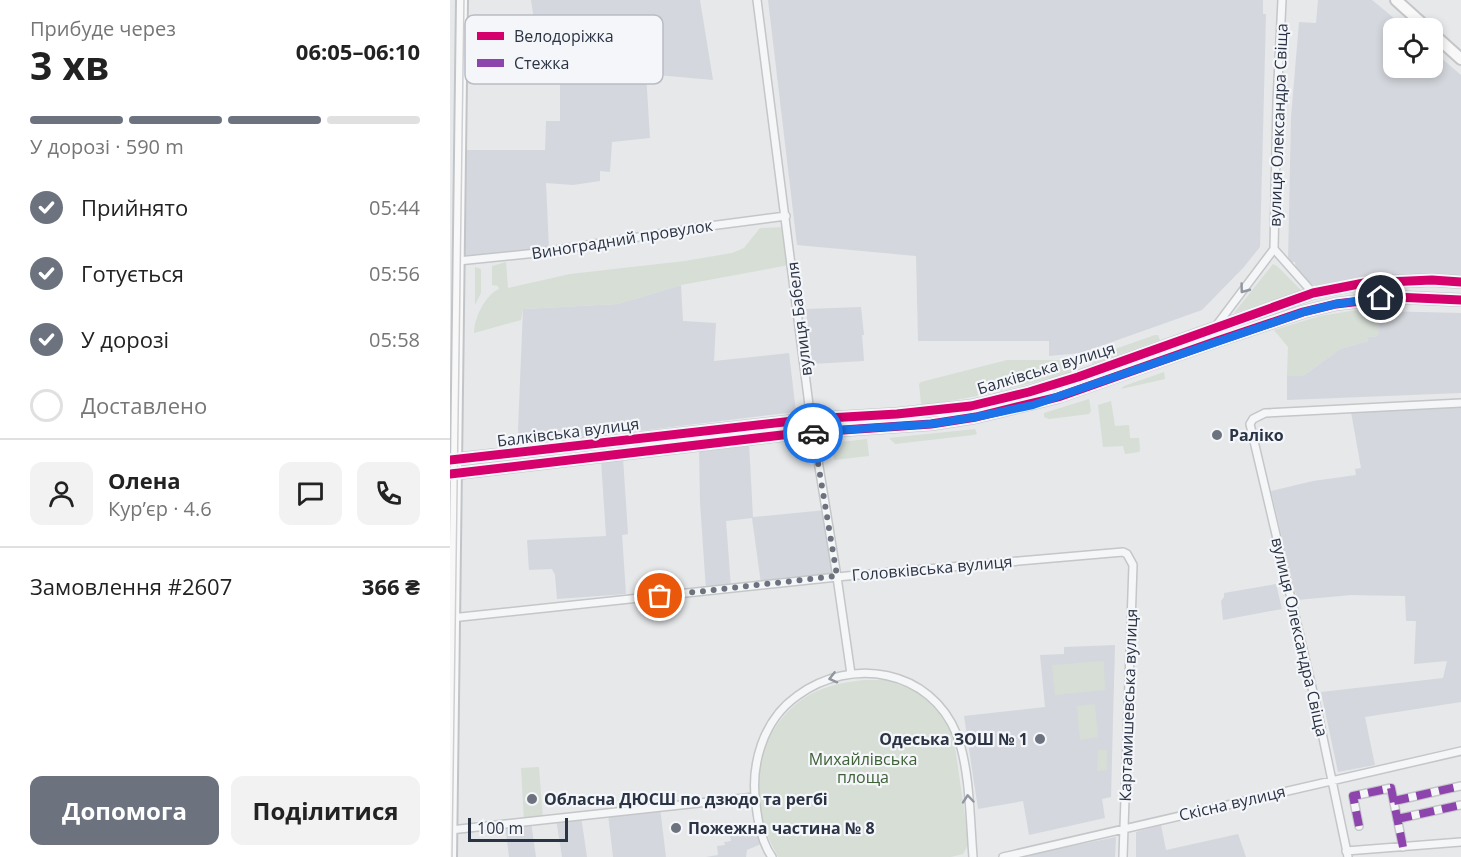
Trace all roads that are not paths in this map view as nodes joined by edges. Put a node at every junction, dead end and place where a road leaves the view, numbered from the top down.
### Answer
1 (462, 0) edge
2 (757, 0) edge
3 (1282, 0) edge
4 (1395, 0) edge
5 (1416, 18) edge
6 (1443, 43) edge
7 (1461, 59) edge
8 (786, 216) junction
9 (1274, 249) junction
10 (458, 261) junction
11 (1461, 282) edge
12 (1313, 293) junction
13 (1461, 300) edge
14 (1215, 328) junction
15 (1461, 402) edge
16 (811, 419) junction
17 (813, 432) junction
18 (453, 460) edge
19 (453, 473) edge
20 (1127, 554) joint
21 (837, 576) junction
22 (452, 618) edge
23 (851, 674) junction
24 (1461, 751) edge
25 (1332, 780) junction
26 (1461, 786) edge
27 (754, 796) junction
28 (1394, 801) junction
29 (1461, 805) edge
30 (1397, 819) junction
31 (1359, 826) dead end
32 (1123, 829) junction
33 (451, 830) edge
34 (1461, 842) edge
35 (1403, 847) junction
36 (1347, 854) edge
37 (451, 857) edge
38 (772, 857) edge
39 (973, 857) edge
40 (1003, 857) edge
41 (1123, 857) edge

1 - 10 main road
2 - 8 street, вулиця Бабеля
3 - 9 street, вулиця Олександра Свіща
4 - 5 main road
6 - 7 main road
8 - 10 street, Виноградний провулок
8 - 16 street, вулиця Бабеля
9 - 12 street
9 -> 14 street
10 - 18 main road
11 - 12 main road, Балківська вулиця
12 - 14 main road, Балківська вулиця
13 - 17 main road, Балківська вулиця
14 - 16 main road, Балківська вулиця
15 - 25 street, вулиця Олександра Свіща
16 - 17 street, вулиця Бабеля
16 - 18 main road, Балківська вулиця
17 - 19 main road, Балківська вулиця
17 - 21 street, вулиця Бабеля
18 - 19 main road
19 - 22 main road
20 - 21 street, Головківська вулиця
20 - 32 street, Картамишевська вулиця
21 - 22 street, Головківська вулиця
21 - 23 street, вулиця Бабеля
22 - 33 main road
23 -> 27 street
39 -> 23 street
24 - 25 street, Cкісна вулиця
25 - 32 street, Cкісна вулиця
25 - 36 street, вулиця Олександра Свіща
26 - 28 street
27 - 33 street
27 - 38 street
28 - 30 street
28 - 31 street
29 - 30 street
30 - 35 street
32 - 40 street, Cкісна вулиця
32 - 41 street, Картамишевська вулиця
33 - 37 main road
34 - 35 street
35 - 36 street

